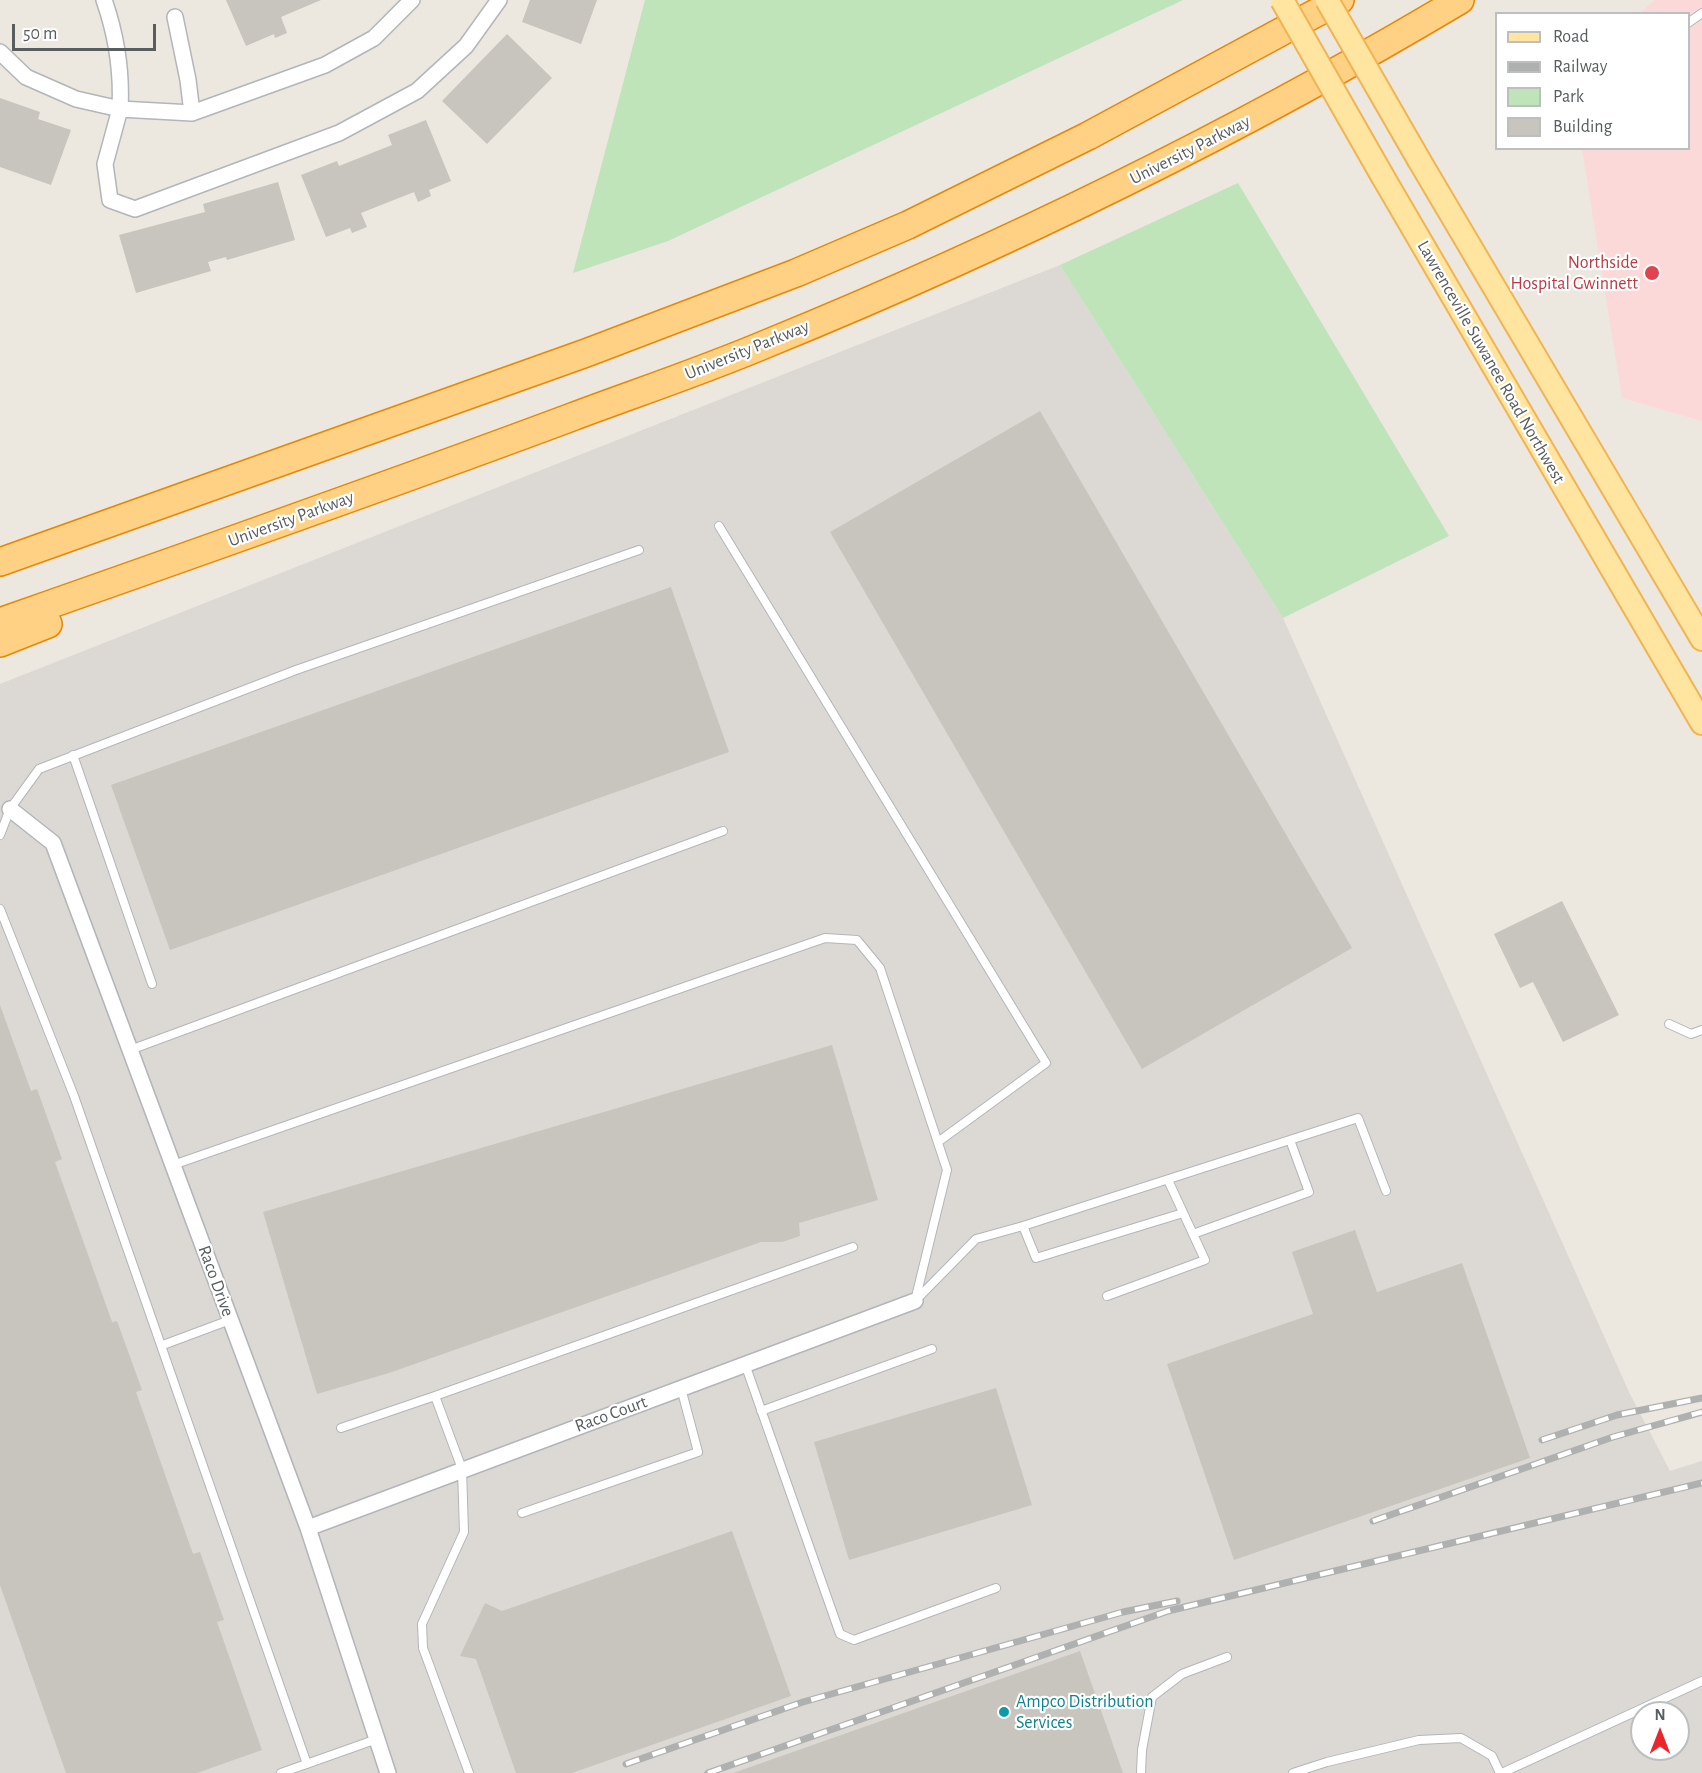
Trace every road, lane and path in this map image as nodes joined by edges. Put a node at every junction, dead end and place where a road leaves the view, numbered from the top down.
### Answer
1 (104, 0) edge
2 (412, 0) edge
3 (499, 0) edge
4 (1282, 0) edge
5 (1327, 0) edge
6 (1340, 0) edge
7 (1460, 0) edge
8 (1702, 13) edge
9 (175, 17) dead end
10 (1690, 22) edge
11 (0, 52) edge
12 (120, 109) junction
13 (192, 113) junction
14 (719, 526) dead end
15 (43, 546) junction
16 (212, 547) junction
17 (639, 550) dead end
18 (0, 556) edge
19 (0, 562) edge
20 (0, 622) edge
21 (1702, 639) edge
22 (0, 643) edge
23 (1702, 723) edge
24 (73, 756) junction
25 (5, 811) edge
26 (723, 831) dead end
27 (0, 835) edge
28 (0, 909) edge
29 (152, 984) dead end
30 (1669, 1024) dead end
31 (1702, 1030) edge
32 (130, 1050) junction
33 (1290, 1140) junction
34 (938, 1142) junction
35 (173, 1164) junction
36 (1168, 1180) junction
37 (1386, 1191) dead end
38 (1183, 1212) junction
39 (1023, 1226) junction
40 (1193, 1234) junction
41 (853, 1247) dead end
42 (1107, 1296) dead end
43 (915, 1301) junction
44 (230, 1320) junction
45 (163, 1345) junction
46 (932, 1348) dead end
47 (745, 1364) junction
48 (681, 1388) junction
49 (435, 1396) junction
50 (761, 1412) junction
51 (341, 1428) dead end
52 (462, 1469) junction
53 (522, 1514) dead end
54 (308, 1528) junction
55 (996, 1587) dead end
56 (1227, 1658) dead end
57 (1702, 1681) edge
58 (377, 1739) junction
59 (307, 1764) junction
60 (281, 1773) edge
61 (388, 1773) edge
62 (469, 1773) edge
63 (1142, 1773) edge
64 (1293, 1773) edge
65 (1501, 1773) edge

1 - 12 street
2 - 13 street
3 - 12 street
4 - 23 main road, Lawrenceville Suwanee Road Northwest, bridge
5 - 21 main road, bridge
6 - 15 highway
7 - 16 highway, University Parkway
8 - 10 lane
9 - 13 street
11 - 12 street
12 - 13 street
14 - 34 lane
15 - 18 highway
15 - 19 highway
16 - 20 highway, University Parkway
16 - 22 highway
17 - 24 lane
24 - 25 lane
24 - 29 lane
25 - 27 lane
25 - 32 street, Raco Drive
26 - 32 lane
28 - 45 lane
30 - 31 lane
32 - 35 street, Raco Drive
33 - 36 lane
33 - 37 lane
33 - 40 lane
34 - 35 lane
34 - 43 lane
35 - 44 street, Raco Drive
36 - 38 lane
36 - 39 lane
38 - 39 lane
38 - 40 lane
39 - 43 lane
40 - 42 lane
41 - 49 lane
43 - 47 street, Raco Court
44 - 45 lane
44 - 54 street, Raco Drive
45 - 59 lane
46 - 50 lane
47 - 48 street, Raco Court
47 - 50 lane
48 - 52 street, Raco Court
48 - 53 lane
49 - 51 lane
49 - 52 lane
50 - 55 lane
52 - 54 street, Raco Court
52 - 62 lane
54 - 58 street, Raco Drive
56 - 63 lane
57 - 65 lane
58 - 59 lane
58 - 61 street, Raco Drive
59 - 60 lane
64 - 65 lane

